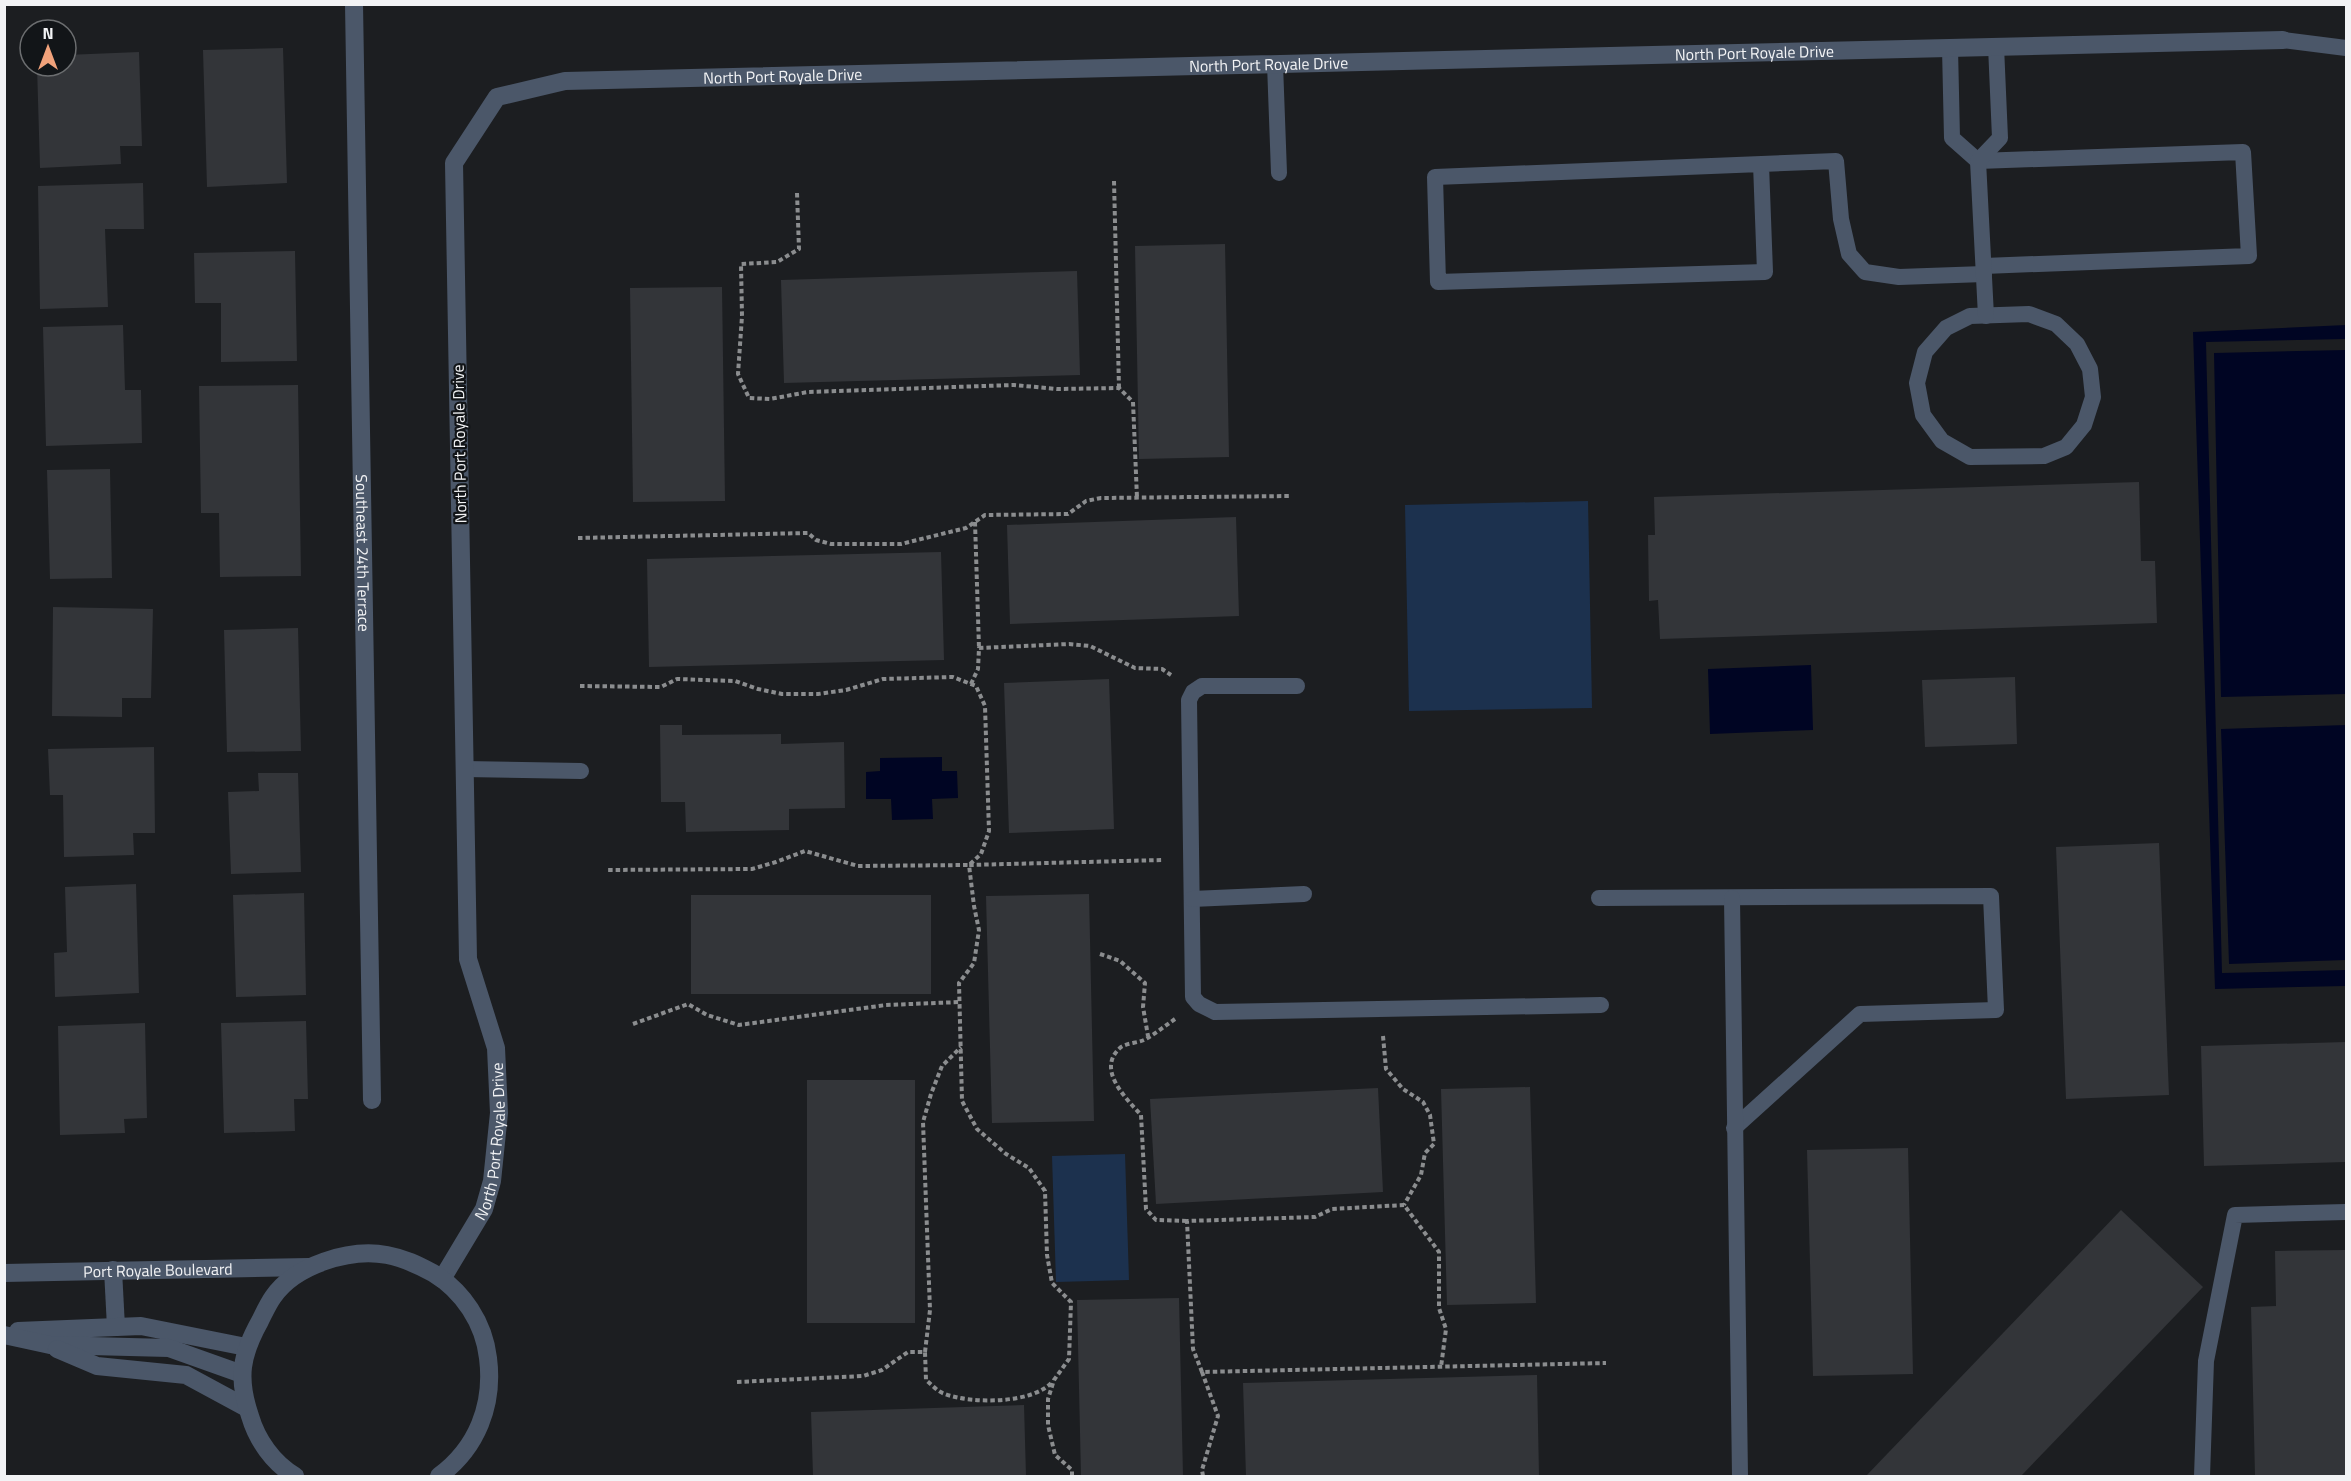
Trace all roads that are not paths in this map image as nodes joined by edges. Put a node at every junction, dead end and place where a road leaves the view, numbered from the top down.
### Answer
1 (354, 4) edge
2 (2283, 40) joint
3 (1996, 46) junction
4 (1950, 48) junction
5 (2346, 48) edge
6 (1275, 64) junction
7 (1978, 161) junction
8 (1761, 164) junction
9 (1279, 173) dead end
10 (1984, 270) junction
11 (1986, 316) junction
12 (1297, 686) dead end
13 (464, 770) junction
14 (581, 771) dead end
15 (1304, 894) dead end
16 (1599, 898) dead end
17 (1732, 898) junction
18 (1192, 899) junction
19 (1602, 1005) dead end
20 (372, 1100) dead end
21 (1734, 1128) junction
22 (2346, 1212) edge
23 (312, 1267) junction
24 (113, 1270) junction
25 (4, 1273) edge
26 (442, 1279) junction
27 (116, 1327) junction
28 (4, 1333) edge
29 (50, 1346) junction
30 (246, 1347) junction
31 (243, 1374) junction
32 (247, 1408) junction
33 (295, 1476) edge
34 (440, 1476) edge
35 (1740, 1476) edge
36 (2202, 1476) edge

1 - 20 street, Southeast 24th Terrace
2 - 3 street, North Port Royale Drive
2 - 5 lane
3 - 4 street, North Port Royale Drive
3 - 7 lane
4 - 6 street, North Port Royale Drive
4 - 7 lane
6 - 9 lane
6 - 13 street, North Port Royale Drive
7 - 10 lane
7 - 10 lane
8 - 8 lane
8 - 10 lane
10 - 11 lane
11 - 11 lane
12 - 18 lane
13 - 14 lane
13 - 26 street, North Port Royale Drive
15 - 18 lane
16 - 17 lane
17 - 21 lane
17 - 21 lane
18 - 19 lane
21 - 35 lane
22 - 36 lane
23 - 24 street, Port Royale Boulevard
23 - 26 street
23 - 30 street
24 - 25 street, Port Royale Boulevard
24 - 27 street
26 - 34 street
27 - 28 street
27 - 30 street
28 - 29 street
29 - 31 street
29 - 32 street
30 - 31 street
31 - 32 street
32 - 33 street

